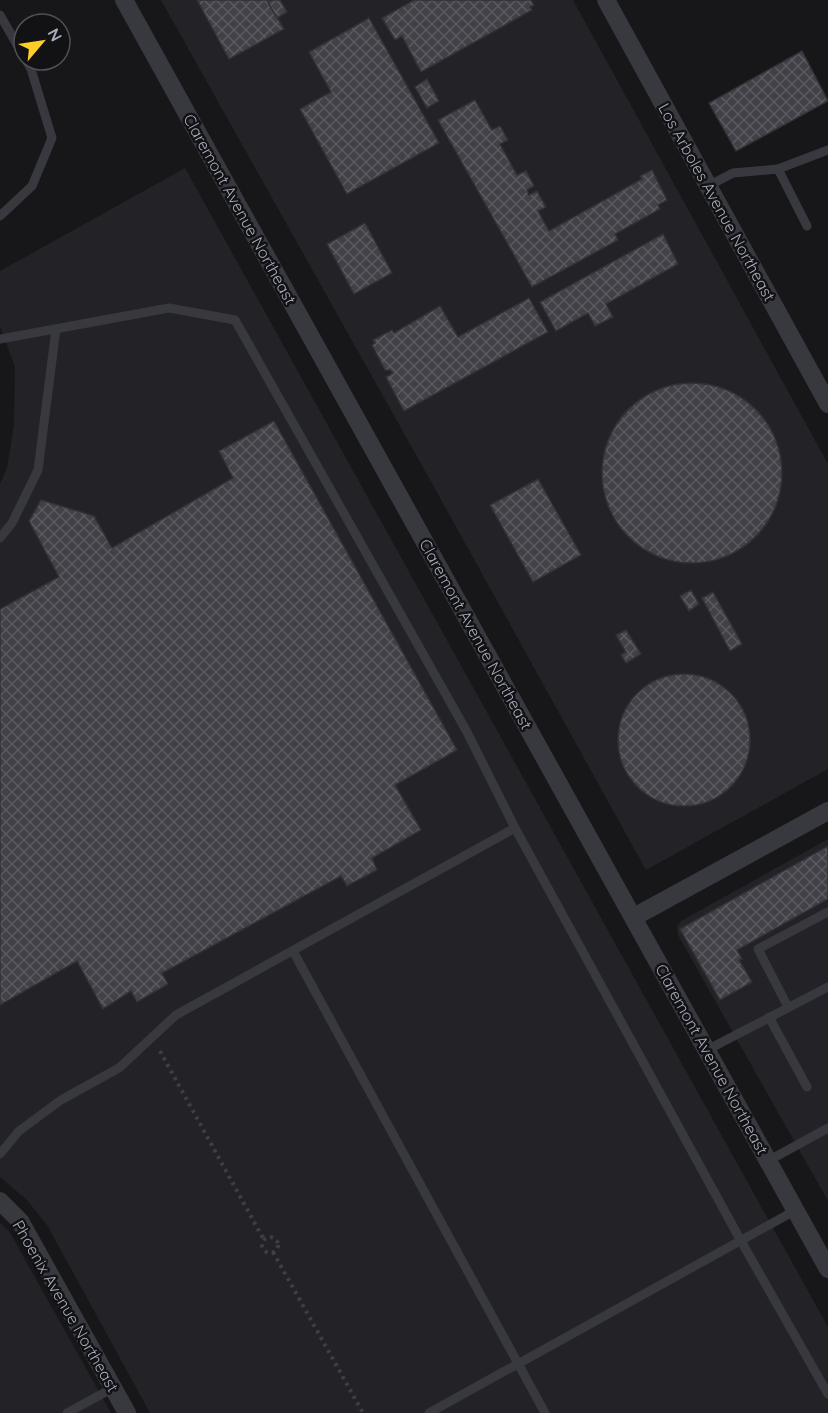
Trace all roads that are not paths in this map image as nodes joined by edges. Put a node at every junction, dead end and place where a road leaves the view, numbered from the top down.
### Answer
1 (124, 0) edge
2 (606, 0) edge
3 (0, 15) edge
4 (12, 36) edge
5 (32, 72) edge
6 (828, 150) edge
7 (778, 168) junction
8 (708, 186) junction
9 (0, 216) edge
10 (807, 226) dead end
11 (56, 328) junction
12 (0, 339) edge
13 (828, 404) edge
14 (0, 538) edge
15 (828, 811) edge
16 (515, 828) junction
17 (828, 912) edge
18 (634, 917) junction
19 (293, 951) junction
20 (828, 987) edge
21 (788, 1007) junction
22 (769, 1017) junction
23 (707, 1050) junction
24 (807, 1087) dead end
25 (828, 1128) edge
26 (0, 1154) edge
27 (768, 1161) junction
28 (2, 1208) edge
29 (796, 1210) junction
30 (741, 1241) junction
31 (828, 1269) edge
32 (518, 1364) junction
33 (113, 1388) junction
34 (828, 1394) edge
35 (66, 1413) edge
36 (127, 1413) edge
37 (429, 1413) edge
38 (545, 1413) edge

1 - 18 street, Claremont Avenue Northeast
2 - 8 street, Los Arboles Avenue Northeast
3 - 4 lane
5 - 9 lane
6 - 7 lane
7 - 8 lane
7 - 10 lane
8 - 13 street, Los Arboles Avenue Northeast
11 - 12 lane
11 - 14 lane
11 - 16 lane
15 - 18 street
16 - 19 lane
16 - 30 lane
17 - 21 lane
18 - 23 street, Claremont Avenue Northeast
19 - 26 lane
19 - 32 lane
20 - 21 lane
21 - 22 lane
22 - 23 lane
22 - 24 lane
23 - 27 street, Claremont Avenue Northeast
25 - 27 lane
27 - 29 street, Claremont Avenue Northeast
28 - 33 street, Phoenix Avenue Northeast
29 - 30 lane
29 - 31 street, Claremont Avenue Northeast
30 - 32 lane
30 - 34 lane
32 - 37 lane
32 - 38 lane
33 - 35 lane
33 - 36 street, Phoenix Avenue Northeast

